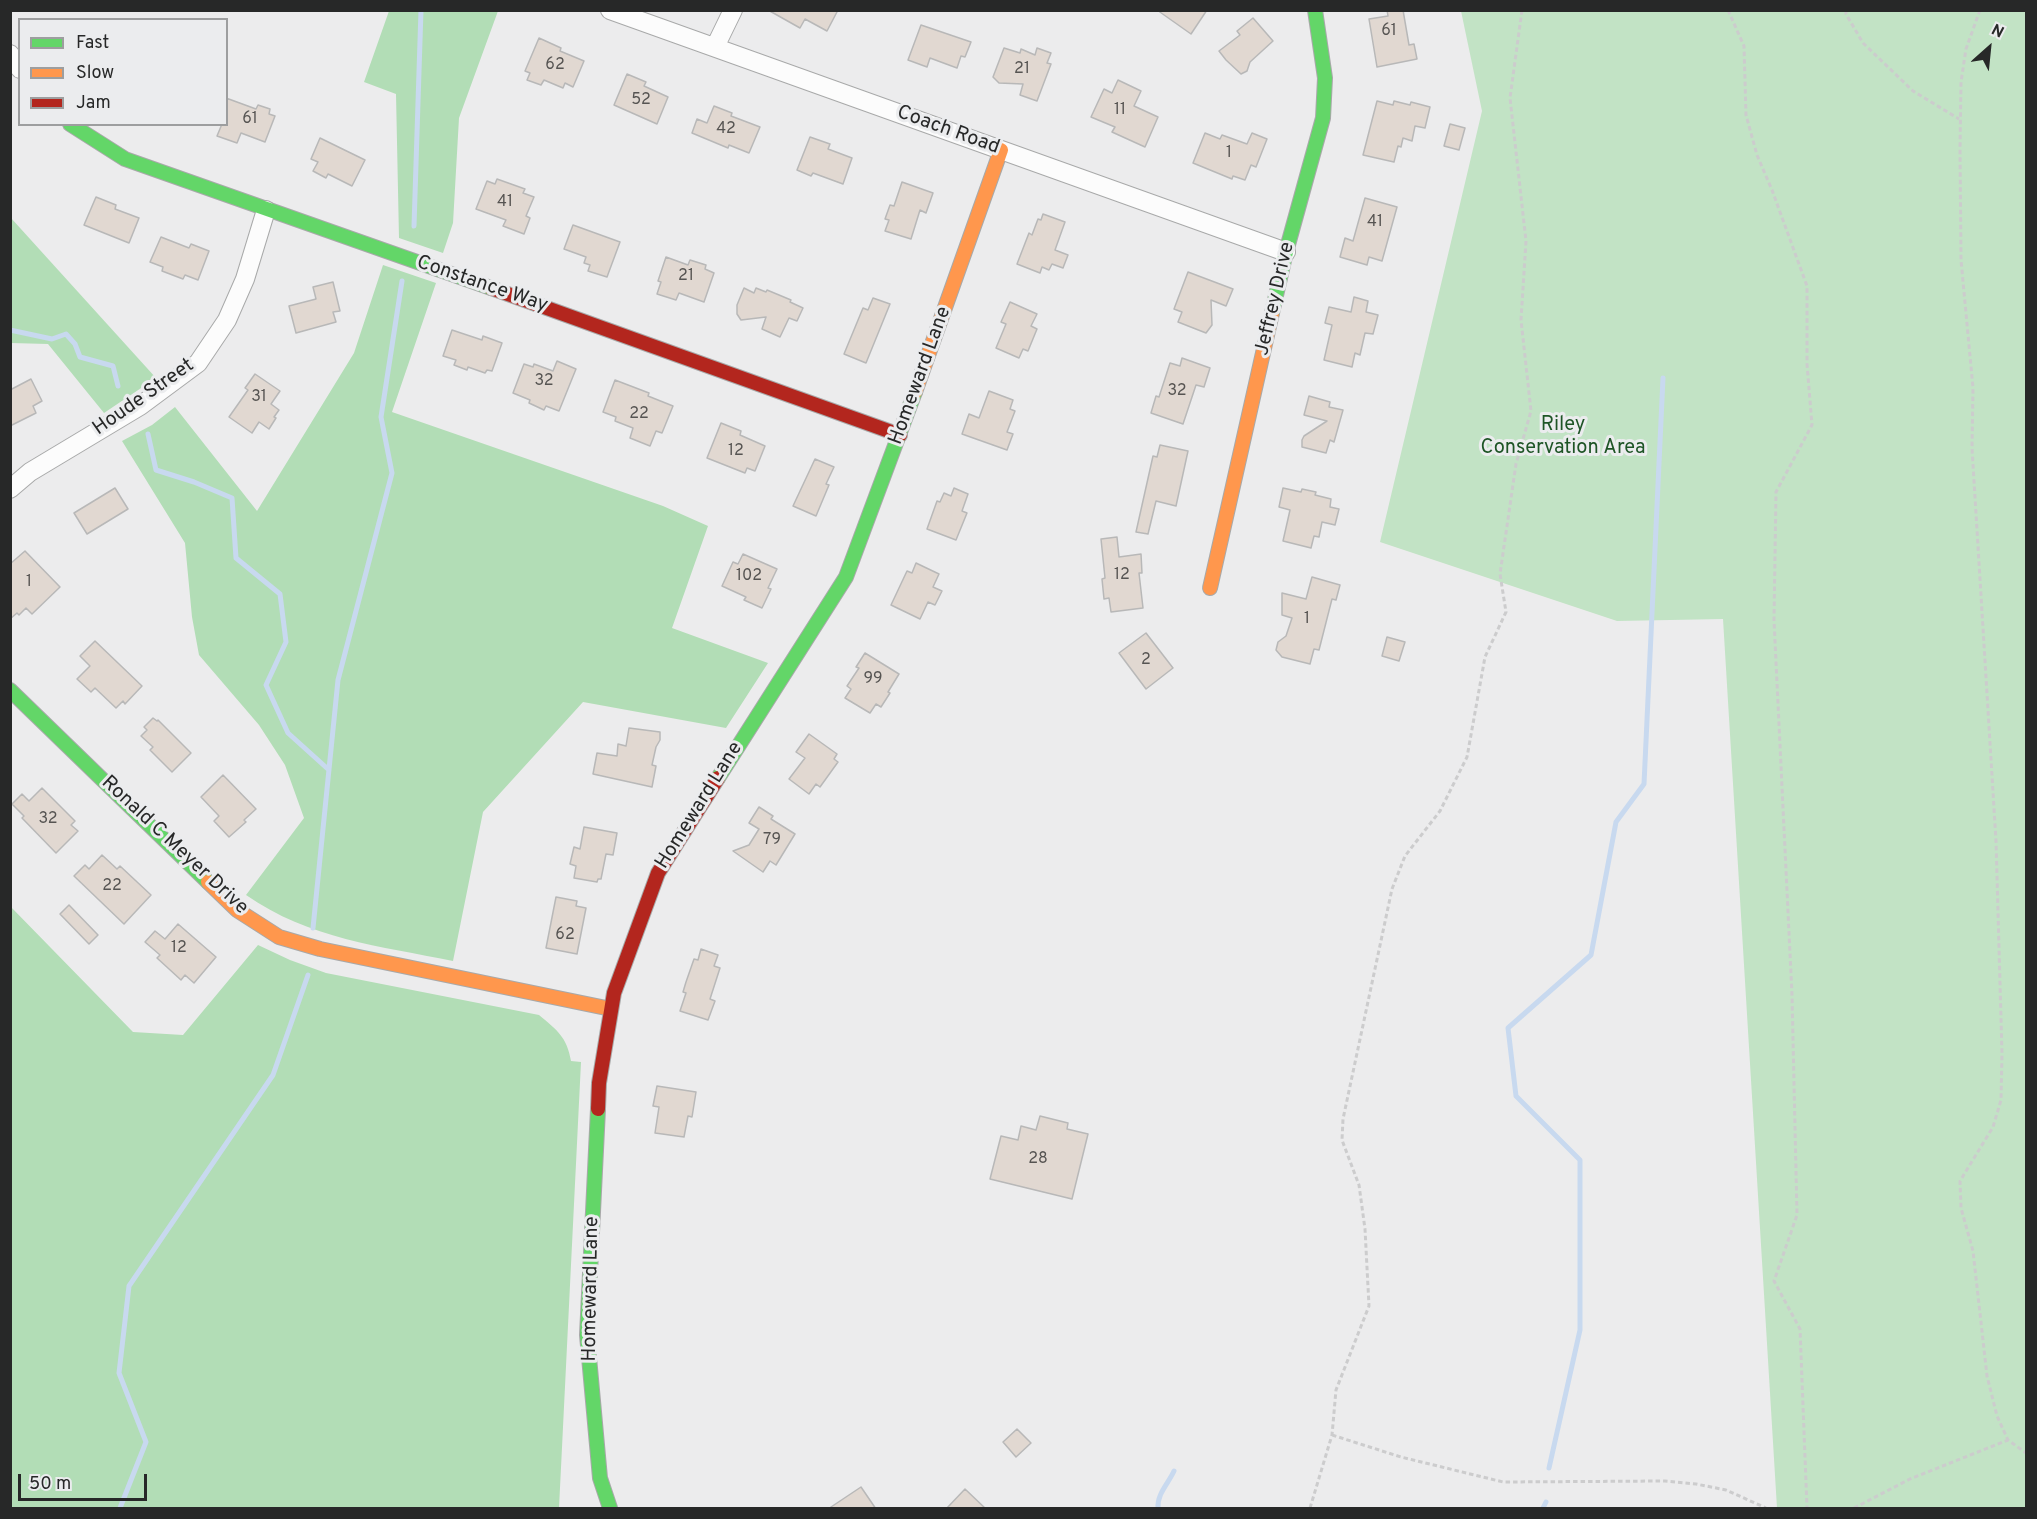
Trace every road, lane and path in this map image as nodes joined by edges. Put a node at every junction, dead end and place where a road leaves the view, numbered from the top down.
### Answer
1 (610, 10) edge
2 (733, 10) edge
3 (1315, 10) edge
4 (1522, 10) edge
5 (1728, 10) edge
6 (1846, 10) edge
7 (1980, 10) edge
8 (715, 47) junction
9 (1960, 119) junction
10 (73, 126) edge
11 (1002, 150) junction
12 (266, 210) junction
13 (1286, 252) junction
14 (900, 435) junction
15 (10, 489) edge
16 (1210, 588) dead end
17 (10, 690) edge
18 (611, 1009) junction
19 (1332, 1435) junction
20 (2008, 1440) junction
21 (2026, 1453) edge
22 (610, 1509) edge
23 (1310, 1509) edge
24 (1766, 1509) edge
25 (1807, 1509) edge
26 (1854, 1509) edge

1 - 8 street, Coach Road
2 - 8 street
3 - 13 street, Jeffrey Drive
4 - 19 path
5 - 25 path
6 - 9 path
7 - 9 path
8 - 11 street, Coach Road
9 - 20 path
10 - 12 street, Constance Way
11 - 13 street, Coach Road
11 - 14 street, Homeward Lane
12 - 14 street, Constance Way
12 - 15 street, Houde Street
13 - 16 street, Jeffrey Drive
14 - 18 street, Homeward Lane
17 - 18 street, Ronald C Meyer Drive
18 - 22 street, Homeward Lane
19 - 23 path
19 - 24 path
20 - 21 path
20 - 26 path

